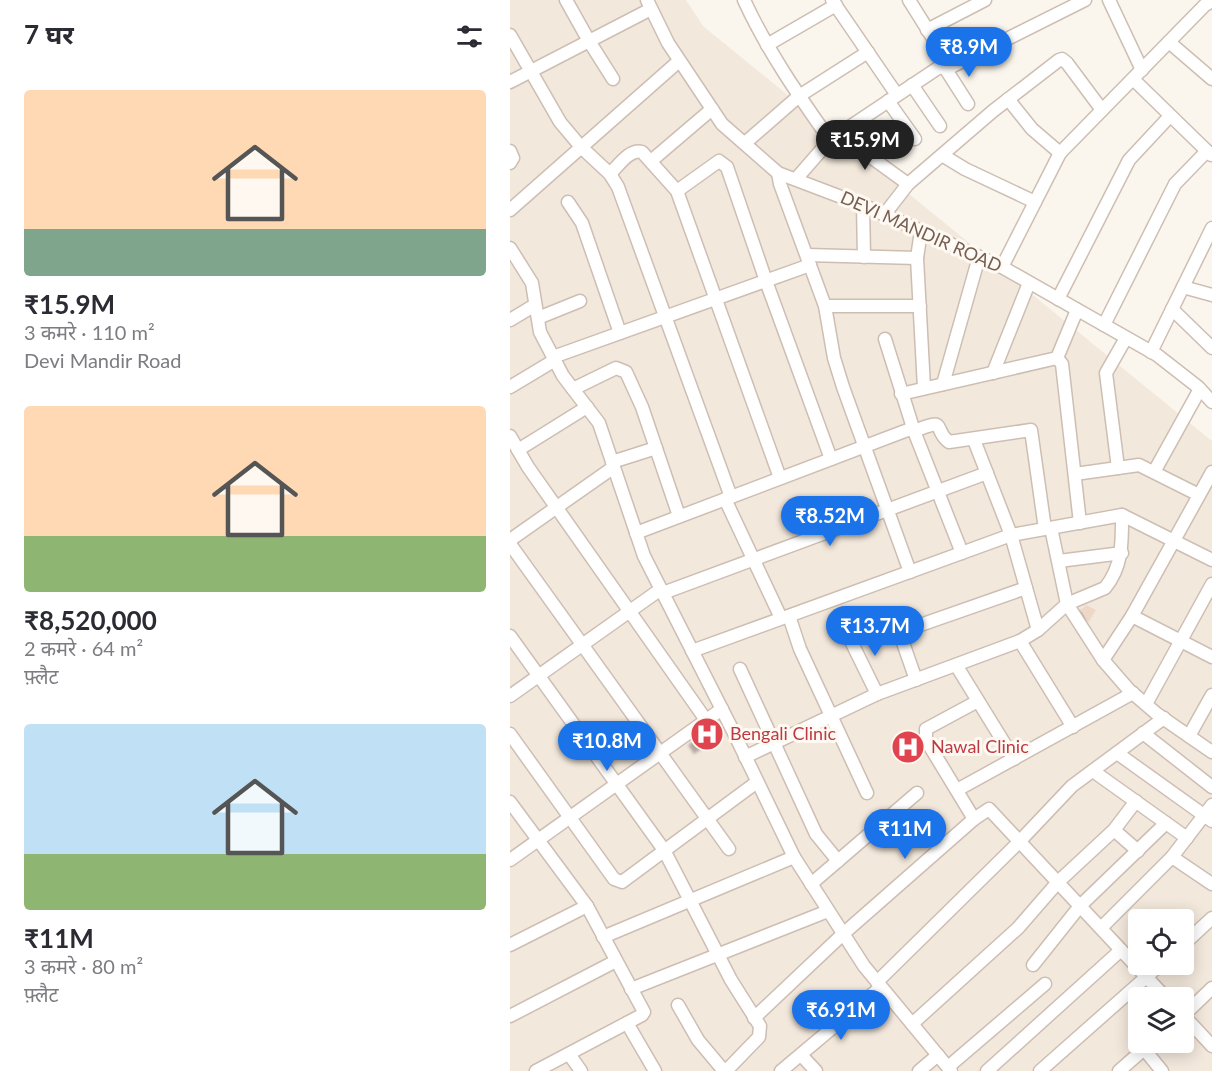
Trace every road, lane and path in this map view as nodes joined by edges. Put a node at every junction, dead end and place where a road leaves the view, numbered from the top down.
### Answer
1 (566, 0) edge
2 (744, 0) edge
3 (909, 0) edge
4 (1085, 0) edge
5 (1109, 0) edge
6 (982, 1) edge
7 (834, 2) edge
8 (649, 4) edge
9 (1210, 6) edge
10 (927, 30) junction
11 (510, 35) edge
12 (589, 41) junction
13 (1169, 42) junction
14 (767, 45) junction
15 (868, 52) junction
16 (679, 61) junction
17 (948, 67) junction
18 (531, 71) junction
19 (1137, 75) junction
20 (613, 79) dead end
21 (1212, 80) edge
22 (510, 82) edge
23 (912, 85) junction
24 (799, 96) junction
25 (893, 98) junction
26 (1008, 99) junction
27 (968, 104) dead end
28 (712, 109) junction
29 (1102, 110) junction
30 (1170, 116) junction
31 (940, 126) dead end
32 (834, 137) junction
33 (915, 140) dead end
34 (745, 143) junction
35 (581, 147) junction
36 (510, 151) edge
37 (1060, 153) junction
38 (1209, 153) edge
39 (942, 155) junction
40 (651, 161) junction
41 (510, 163) edge
42 (778, 173) junction
43 (610, 174) junction
44 (796, 179) junction
45 (908, 184) junction
46 (677, 191) junction
47 (568, 202) dead end
48 (1035, 202) junction
49 (863, 205) junction
50 (510, 210) edge
51 (884, 215) junction
52 (1212, 228) edge
53 (921, 231) junction
54 (1208, 247) edge
55 (511, 251) edge
56 (864, 257) junction
57 (980, 257) junction
58 (917, 258) junction
59 (808, 260) junction
60 (1002, 267) junction
61 (766, 281) junction
62 (1029, 283) junction
63 (1183, 287) junction
64 (1212, 295) edge
65 (717, 298) junction
66 (1058, 299) junction
67 (580, 301) dead end
68 (535, 305) junction
69 (825, 306) junction
70 (920, 306) junction
71 (1172, 309) junction
72 (1077, 310) junction
73 (667, 316) junction
74 (538, 318) junction
75 (510, 320) edge
76 (1104, 325) junction
77 (620, 333) junction
78 (1126, 338) junction
79 (885, 339) dead end
80 (1212, 348) edge
81 (1151, 352) junction
82 (554, 358) junction
83 (1057, 358) junction
84 (993, 373) junction
85 (943, 384) junction
86 (510, 387) edge
87 (924, 388) junction
88 (573, 389) junction
89 (1200, 389) junction
90 (901, 394) junction
91 (1212, 402) edge
92 (586, 407) junction
93 (914, 429) junction
94 (510, 436) edge
95 (974, 440) junction
96 (865, 446) junction
97 (656, 448) junction
98 (518, 450) junction
99 (831, 459) junction
100 (613, 465) junction
101 (1118, 468) junction
102 (1154, 472) junction
103 (1212, 472) edge
104 (987, 473) junction
105 (1074, 474) junction
106 (780, 478) junction
107 (937, 492) junction
108 (1199, 495) junction
109 (728, 498) junction
110 (556, 508) junction
111 (888, 510) junction
112 (1122, 515) junction
113 (679, 516) junction
114 (1080, 523) junction
115 (1048, 528) junction
116 (636, 533) junction
117 (1011, 535) junction
118 (1174, 541) junction
119 (510, 542) edge
120 (962, 553) junction
121 (1122, 553) junction
122 (753, 560) junction
123 (1212, 560) edge
124 (1059, 561) junction
125 (910, 572) junction
126 (1212, 584) edge
127 (1026, 588) junction
128 (662, 591) junction
129 (1067, 604) junction
130 (629, 611) junction
131 (1132, 616) junction
132 (785, 617) junction
133 (1038, 630) junction
134 (847, 633) dead end
135 (510, 636) edge
136 (1020, 641) junction
137 (1180, 641) junction
138 (583, 644) junction
139 (692, 651) junction
140 (1212, 657) edge
141 (1103, 660) junction
142 (956, 665) junction
143 (740, 669) dead end
144 (538, 676) junction
145 (916, 680) junction
146 (1133, 693) junction
147 (877, 694) junction
148 (1212, 695) edge
149 (510, 696) edge
150 (978, 700) junction
151 (1146, 704) junction
152 (722, 709) junction
153 (832, 716) junction
154 (1164, 718) junction
155 (706, 720) junction
156 (1073, 727) junction
157 (1143, 733) junction
158 (510, 734) edge
159 (1189, 736) junction
160 (775, 743) junction
161 (661, 752) junction
162 (1212, 752) edge
163 (1117, 753) junction
164 (746, 757) junction
165 (1014, 759) junction
166 (1093, 771) junction
167 (757, 782) junction
168 (616, 784) junction
169 (1212, 787) edge
170 (957, 790) junction
171 (867, 793) dead end
172 (917, 793) dead end
173 (1136, 801) junction
174 (1212, 805) edge
175 (511, 806) edge
176 (569, 818) junction
177 (708, 818) junction
178 (1208, 818) edge
179 (974, 819) junction
180 (1166, 823) junction
181 (1114, 830) junction
182 (1187, 838) junction
183 (538, 840) junction
184 (1019, 842) junction
185 (729, 849) dead end
186 (663, 850) junction
187 (1138, 851) junction
188 (794, 857) junction
189 (1172, 857) junction
190 (510, 860) edge
191 (838, 861) junction
192 (1058, 882) junction
193 (812, 884) junction
194 (1212, 884) edge
195 (690, 901) junction
196 (587, 906) junction
197 (1080, 906) junction
198 (828, 911) junction
199 (1212, 918) edge
200 (1101, 928) junction
201 (843, 934) junction
202 (1194, 935) edge
203 (603, 937) junction
204 (510, 945) edge
205 (1121, 950) junction
206 (717, 953) junction
207 (616, 961) junction
208 (1033, 965) dead end
209 (1147, 977) junction
210 (1045, 984) dead end
211 (879, 985) junction
212 (1156, 987) edge
213 (1212, 988) edge
214 (631, 989) junction
215 (678, 1005) dead end
216 (1194, 1005) edge
217 (510, 1016) edge
218 (754, 1018) junction
219 (627, 1023) junction
220 (912, 1024) junction
221 (1194, 1026) edge
222 (1212, 1046) edge
223 (1140, 1053) edge
224 (1152, 1053) edge
225 (569, 1054) junction
226 (938, 1054) junction
227 (801, 1055) junction
228 (950, 1069) edge
229 (536, 1071) edge
230 (581, 1071) edge
231 (655, 1071) edge
232 (725, 1071) edge
233 (781, 1071) edge
234 (816, 1071) edge
235 (919, 1071) edge
236 (987, 1071) edge
237 (1040, 1071) edge
238 (1119, 1071) edge
239 (1162, 1071) edge

1 - 12 street
2 - 14 street
3 - 10 street
4 - 17 street
5 - 19 street
6 - 10 street
7 - 14 street
7 - 15 street
8 - 12 street
8 - 16 street, DEVI MANDIR ROAD
9 - 13 street
10 - 17 street
11 - 18 street
12 - 18 street
12 - 20 street
13 - 19 street
13 - 21 street
14 - 24 street
15 - 24 street
15 - 25 street
16 - 28 street, DEVI MANDIR ROAD
16 - 35 street
17 - 23 street
17 - 27 street
18 - 22 street
18 - 35 street
19 - 29 street
19 - 30 street
23 - 25 street
23 - 31 street
24 - 32 street
24 - 34 street
25 - 32 street
25 - 33 street
26 - 29 street
26 - 37 street
26 - 39 street
28 - 34 street, DEVI MANDIR ROAD
28 - 40 street
29 - 37 street
30 - 38 street
30 - 66 street
32 - 44 street
32 - 45 street
34 - 42 street, DEVI MANDIR ROAD
35 - 43 street
35 - 50 street
36 - 41 street
37 - 48 street
38 - 76 street
39 - 45 street
39 - 48 street
40 - 43 street
40 - 46 street
42 - 44 street, DEVI MANDIR ROAD
42 - 59 street
43 - 73 street
44 - 49 street, DEVI MANDIR ROAD
45 - 51 street
46 - 61 street
46 - 65 street
47 - 77 street
48 - 60 street
49 - 51 street, DEVI MANDIR ROAD
49 - 56 street
51 - 53 street, DEVI MANDIR ROAD
52 - 54 street
53 - 57 street, DEVI MANDIR ROAD
53 - 58 street
54 - 63 street
55 - 68 street
56 - 58 street
56 - 59 street
57 - 60 street, DEVI MANDIR ROAD
57 - 85 street
58 - 70 street
59 - 61 street
59 - 69 street
60 - 62 street, DEVI MANDIR ROAD
61 - 65 street
61 - 99 street
62 - 66 street, DEVI MANDIR ROAD
62 - 84 street
63 - 64 street
63 - 71 street
65 - 73 street
65 - 106 street
66 - 72 street, DEVI MANDIR ROAD
67 - 74 street
68 - 74 street
68 - 75 street
69 - 70 street
69 - 96 street
70 - 87 street
71 - 80 street
71 - 81 street
72 - 76 street, DEVI MANDIR ROAD
72 - 83 street
73 - 77 street
73 - 109 street
74 - 82 street
76 - 78 street, DEVI MANDIR ROAD
77 - 82 street
78 - 81 street, DEVI MANDIR ROAD
78 - 101 street
79 - 90 street
81 - 89 street, DEVI MANDIR ROAD
82 - 86 street
82 - 88 street
83 - 84 street
83 - 105 street
84 - 85 street
85 - 87 street
87 - 90 street
88 - 92 street
88 - 97 street
89 - 91 street, DEVI MANDIR ROAD
89 - 102 street
90 - 93 street
92 - 98 street
92 - 100 street
93 - 95 street
93 - 96 street
93 - 107 street
94 - 98 street
95 - 104 street
95 - 115 street
96 - 99 street
96 - 111 street
97 - 100 street
97 - 113 street
98 - 110 street
99 - 106 street
100 - 110 street
100 - 116 street
101 - 102 street
101 - 105 street
102 - 108 street
103 - 108 street
104 - 107 street
104 - 117 street
105 - 114 street
106 - 109 street
107 - 111 street
107 - 120 street
108 - 118 street
109 - 113 street
109 - 122 street
110 - 119 street
110 - 130 street
111 - 122 street
111 - 125 street
112 - 114 street
112 - 118 street
112 - 121 street
113 - 116 street
114 - 115 street
115 - 117 street
115 - 124 street
116 - 128 street
117 - 120 street
117 - 127 street
118 - 123 street
118 - 131 street
119 - 138 street
120 - 125 street
121 - 124 street
121 - 129 street
122 - 128 street
122 - 132 street
124 - 129 street
125 - 132 street
126 - 137 street
127 - 133 street
127 - 145 street
128 - 130 street
128 - 139 street
129 - 133 street
129 - 141 street
130 - 138 street
130 - 155 street
131 - 137 street
131 - 141 street
132 - 139 street
132 - 153 street
133 - 136 street
134 - 147 street
135 - 144 street
136 - 142 street
136 - 156 street
137 - 140 street
137 - 151 street
138 - 144 street
138 - 161 street
139 - 152 street
141 - 146 street
142 - 145 street
142 - 150 street
143 - 160 street
144 - 149 street
144 - 168 street
145 - 147 street
146 - 151 street
146 - 156 street
147 - 153 street
148 - 159 street
150 - 165 street
150 - 170 street
151 - 154 street
152 - 155 street
152 - 164 street
153 - 160 street
153 - 171 street
154 - 157 street
154 - 159 street
155 - 161 street
156 - 165 street
157 - 163 street
157 - 169 street
158 - 176 street
159 - 162 street
160 - 164 street
160 - 191 street
161 - 168 street
161 - 177 street
163 - 166 street
163 - 178 street
164 - 167 street
165 - 170 street
166 - 173 street
166 - 184 street
167 - 177 street
167 - 188 street
168 - 176 street
168 - 186 street
170 - 179 street
172 - 191 street
173 - 180 street
173 - 181 street
174 - 178 street
175 - 183 street
176 - 183 street
176 - 186 street
177 - 185 street
177 - 186 street
178 - 182 street
179 - 184 street
179 - 201 street
180 - 182 street
180 - 187 street
181 - 187 street
181 - 192 street
182 - 189 street
183 - 190 street
183 - 196 street
184 - 192 street
184 - 211 street
186 - 195 street
187 - 197 street
188 - 193 street
188 - 195 street
189 - 194 street
189 - 200 street
191 - 193 street
192 - 197 street
192 - 220 street
193 - 198 street
195 - 203 street
195 - 206 street
196 - 203 street
196 - 204 street
197 - 200 street
197 - 208 street
198 - 201 street
198 - 206 street
199 - 202 street
200 - 205 street
201 - 211 street
201 - 218 street
203 - 207 street
205 - 209 street
205 - 236 street
206 - 214 street
206 - 218 street
207 - 214 street
207 - 217 street
209 - 212 street
209 - 237 street
210 - 228 street
211 - 220 street
211 - 227 street
213 - 216 street
214 - 219 street
215 - 232 street
218 - 232 street
219 - 225 street
219 - 231 street
220 - 226 street
221 - 222 street
223 - 238 street
224 - 239 street
225 - 229 street
225 - 230 street
226 - 228 street
226 - 235 street
227 - 233 street
227 - 234 street

